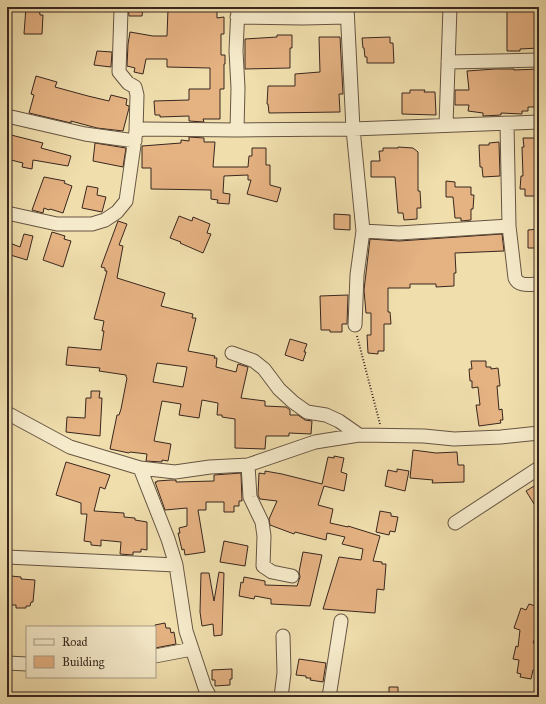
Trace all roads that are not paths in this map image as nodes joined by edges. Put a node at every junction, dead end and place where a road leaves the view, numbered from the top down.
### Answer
1 (120, 7) edge
2 (450, 7) edge
3 (238, 12) edge
4 (347, 12) edge
5 (539, 60) edge
6 (448, 62) junction
7 (7, 116) edge
8 (539, 122) edge
9 (507, 124) junction
10 (446, 125) junction
11 (353, 129) junction
12 (237, 130) junction
13 (136, 136) junction
14 (7, 212) edge
15 (509, 226) junction
16 (363, 231) junction
17 (539, 284) edge
18 (354, 325) road end
19 (232, 353) dead end
20 (7, 413) edge
21 (539, 433) edge
22 (359, 435) junction
23 (248, 465) junction
24 (140, 468) junction
25 (539, 468) edge
26 (455, 523) dead end
27 (7, 557) edge
28 (176, 565) junction
29 (292, 576) dead end
30 (341, 621) dead end
31 (284, 636) dead end
32 (192, 649) junction
33 (156, 656) edge
34 (7, 663) edge
35 (26, 664) edge
36 (210, 697) edge
37 (281, 697) edge
38 (329, 697) edge

1 - 13 street
2 - 6 street
3 - 4 street
3 - 12 street
4 - 11 street
5 - 6 street
6 - 10 street
7 - 13 street
8 - 9 street
9 - 10 street
9 - 15 street
10 - 11 street
11 - 12 street
11 - 16 street
12 - 13 street
13 - 14 street
15 - 16 street
15 - 17 street
16 - 18 street
19 - 22 street
20 - 24 street
21 - 22 street
22 - 23 street
23 - 24 street
23 - 29 street
24 - 28 street
25 - 26 street
27 - 28 street
28 - 32 street
30 - 38 street
31 - 37 street
32 - 33 street
32 - 36 street
34 - 35 street

